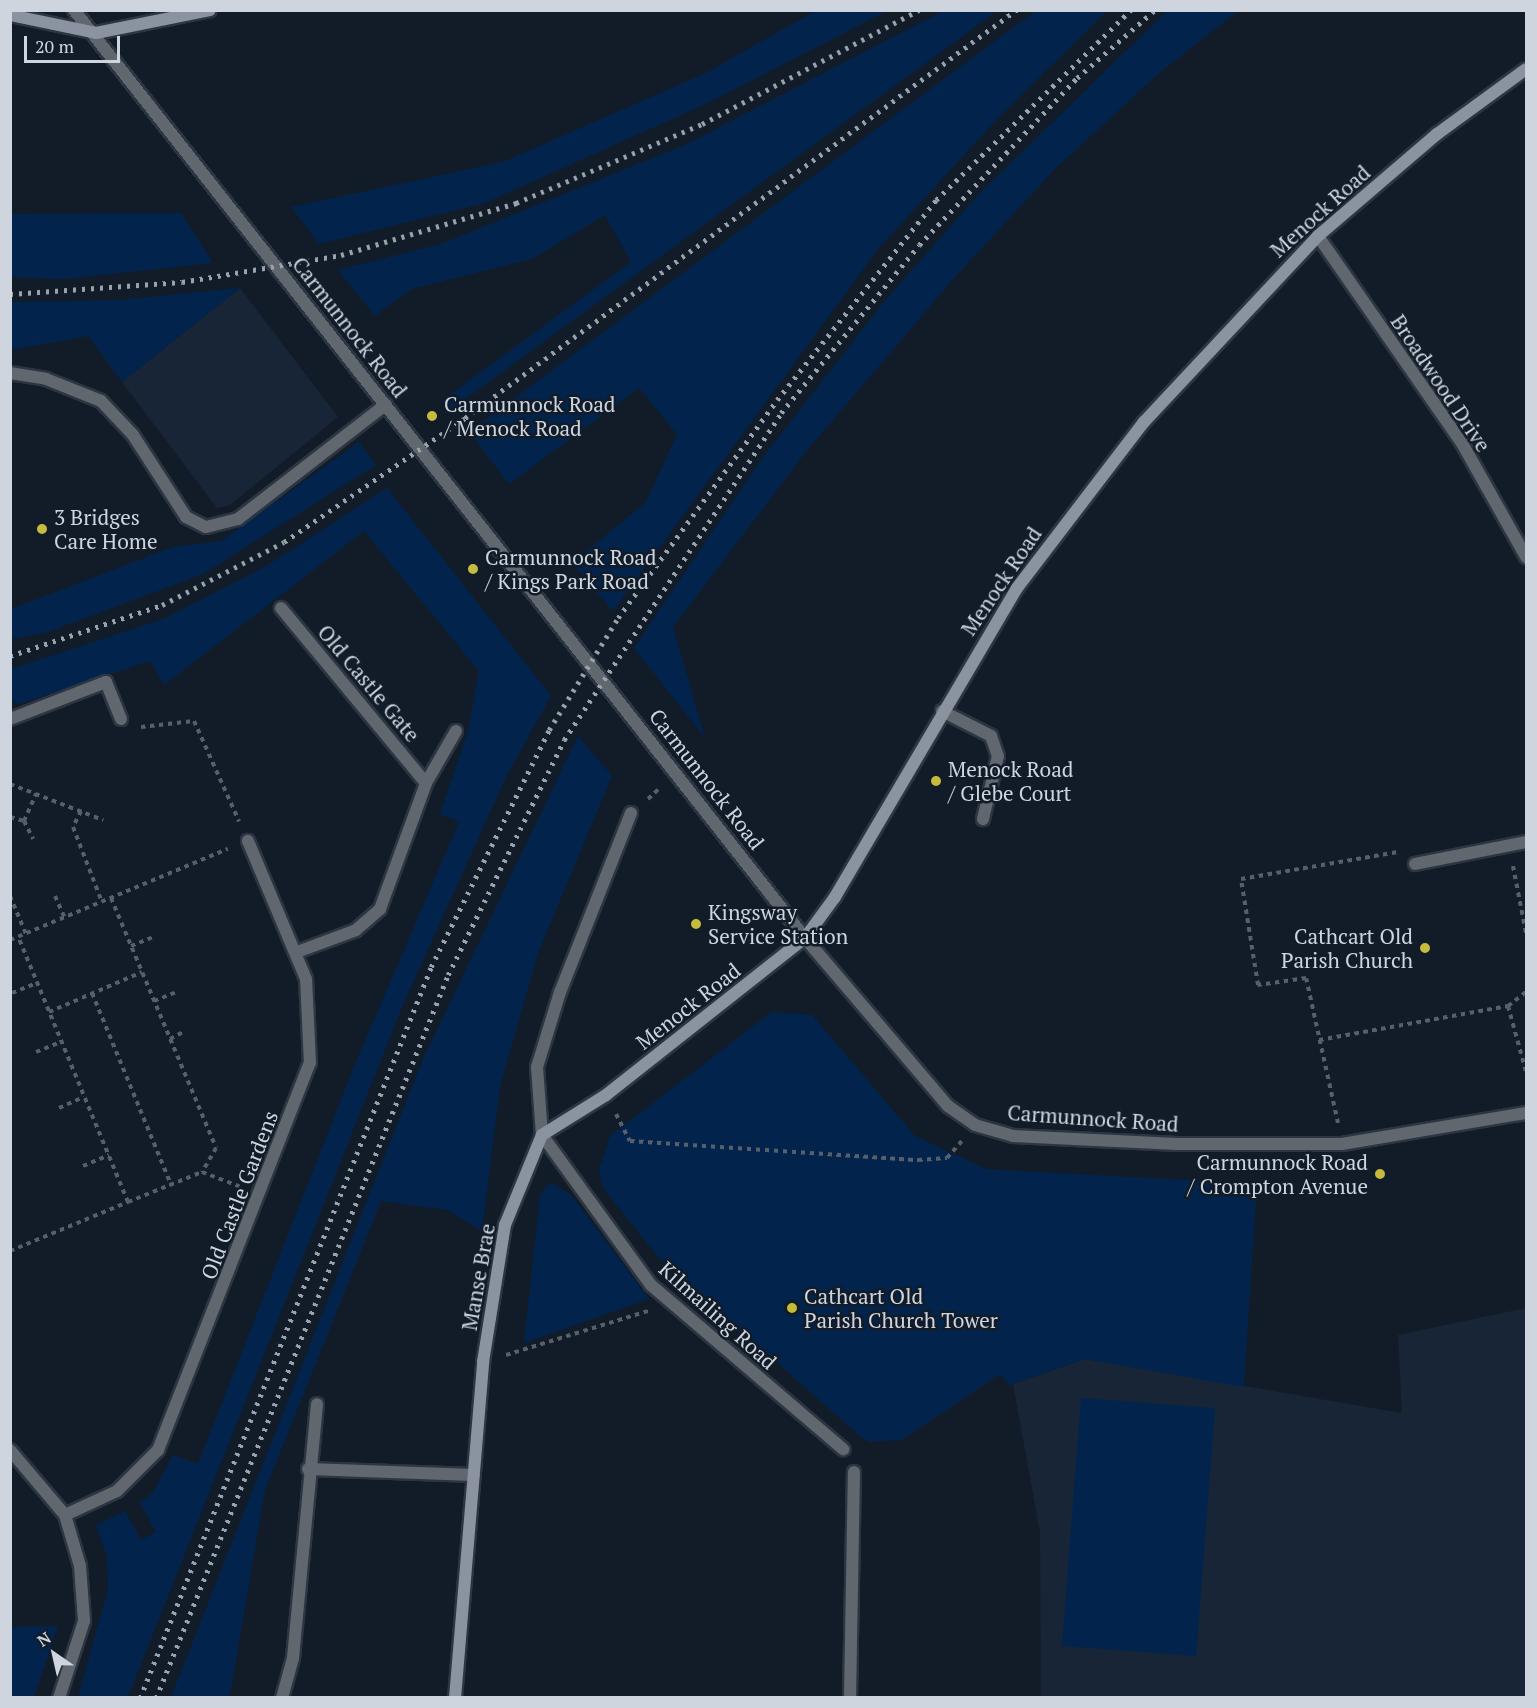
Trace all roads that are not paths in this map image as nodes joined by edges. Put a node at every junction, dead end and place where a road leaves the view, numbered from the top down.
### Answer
1 (74, 10) edge
2 (210, 10) edge
3 (10, 15) edge
4 (96, 33) junction
5 (1527, 69) edge
6 (1318, 236) junction
7 (10, 373) edge
8 (386, 404) junction
9 (1527, 557) edge
10 (281, 608) dead end
11 (942, 711) junction
12 (10, 719) edge
13 (121, 719) road end
14 (456, 731) dead end
15 (426, 783) junction
16 (632, 813) road end
17 (983, 819) dead end
18 (248, 841) road end
19 (1527, 842) edge
20 (1415, 864) road end
21 (805, 938) junction
22 (297, 952) junction
23 (1527, 1113) edge
24 (542, 1136) junction
25 (317, 1404) dead end
26 (843, 1449) dead end
27 (10, 1450) edge
28 (308, 1469) junction
29 (855, 1472) dead end
30 (474, 1475) junction
31 (65, 1515) junction
32 (59, 1698) edge
33 (282, 1698) edge
34 (455, 1698) edge
35 (850, 1698) edge

1 - 4 street, Carmunnock Road
2 - 4 main road
3 - 4 main road
4 - 8 street, Carmunnock Road
5 - 6 main road, Menock Road
6 - 9 street, Broadwood Drive
6 - 11 main road, Menock Road
7 - 8 street
8 - 21 street, Carmunnock Road
10 - 15 street, Old Castle Gate
11 - 17 street
11 - 21 main road, Menock Road
12 - 13 street
14 - 15 street, Old Castle Gate
15 - 22 street, Old Castle Gate
16 - 24 street, Manse Brae
18 - 22 street, Old Castle Gardens
19 - 20 street
21 - 23 street, Carmunnock Road
21 - 24 main road, Menock Road
22 - 31 street, Old Castle Gardens
24 - 26 street, Kilmailing Road
24 - 30 main road, Manse Brae
25 - 28 street
27 - 31 street
28 - 30 street
28 - 33 street
29 - 35 street
30 - 34 main road, Manse Brae
31 - 32 street

